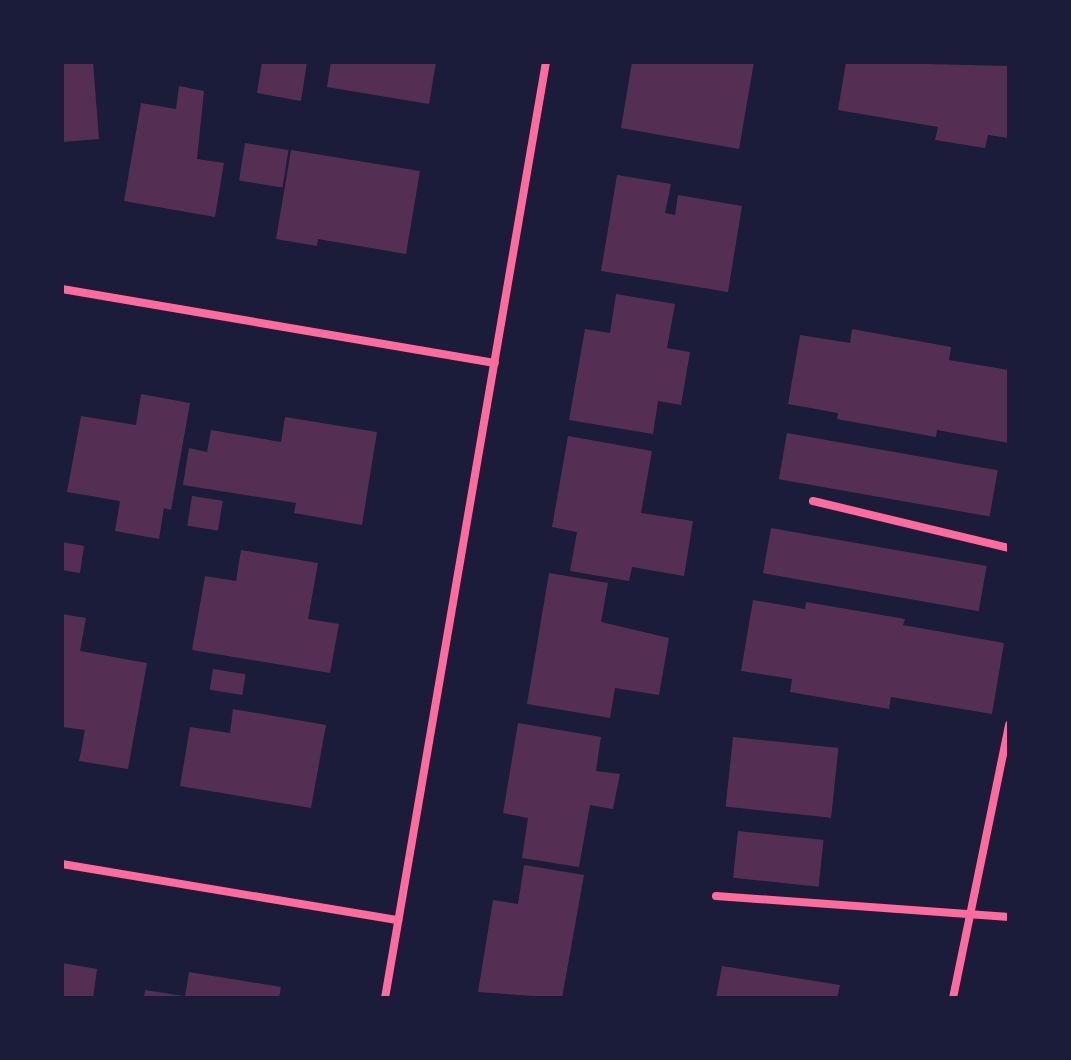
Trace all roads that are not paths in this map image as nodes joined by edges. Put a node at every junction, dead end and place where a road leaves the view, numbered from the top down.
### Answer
1 (546, 62) edge
2 (62, 289) edge
3 (495, 363) junction
4 (813, 501) dead end
5 (1009, 548) edge
6 (1009, 725) edge
7 (62, 864) edge
8 (716, 896) dead end
9 (967, 915) junction
10 (1009, 917) edge
11 (398, 920) junction
12 (385, 998) edge
13 (953, 998) edge

1 - 3 street
2 - 3 street
3 - 11 street
4 - 5 street
6 - 9 street
7 - 11 street
8 - 9 street
9 - 10 street
9 - 13 street
11 - 12 street

